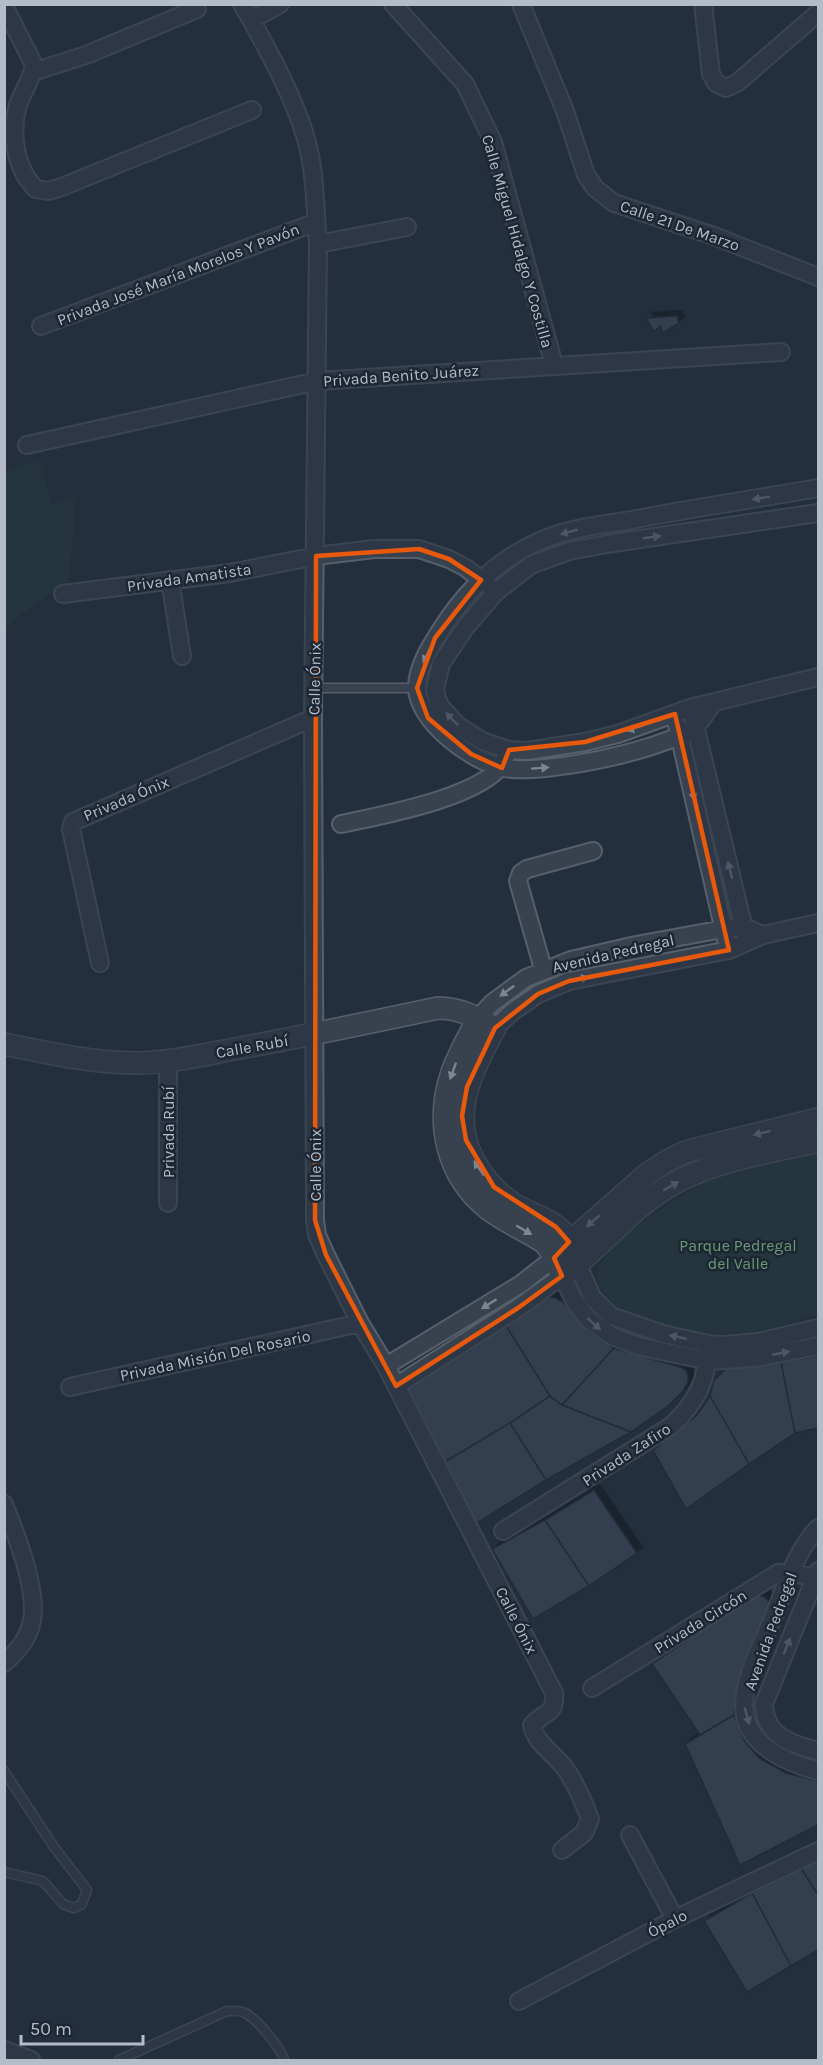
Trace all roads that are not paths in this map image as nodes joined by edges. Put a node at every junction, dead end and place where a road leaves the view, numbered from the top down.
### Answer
1 (242, 4) edge
2 (280, 4) edge
3 (393, 4) edge
4 (521, 4) edge
5 (703, 4) edge
6 (4, 6) edge
7 (197, 9) dead end
8 (819, 13) edge
9 (251, 20) junction
10 (33, 72) junction
11 (252, 110) dead end
12 (316, 222) junction
13 (408, 227) dead end
14 (318, 244) junction
15 (819, 277) edge
16 (41, 326) dead end
17 (782, 352) dead end
18 (554, 365) junction
19 (317, 381) junction
20 (27, 445) dead end
21 (819, 488) edge
22 (819, 513) edge
23 (316, 556) junction
24 (170, 580) junction
25 (481, 580) junction
26 (496, 592) junction
27 (63, 594) dead end
28 (182, 656) dead end
29 (819, 678) edge
30 (314, 688) junction
31 (417, 688) junction
32 (713, 704) junction
33 (682, 711) junction
34 (313, 718) junction
35 (695, 727) junction
36 (680, 735) junction
37 (509, 750) junction
38 (502, 768) junction
39 (341, 824) dead end
40 (593, 851) dead end
41 (819, 923) edge
42 (723, 929) junction
43 (746, 935) junction
44 (729, 950) junction
45 (100, 963) dead end
46 (543, 969) junction
47 (486, 1023) junction
48 (314, 1034) junction
49 (4, 1044) edge
50 (168, 1061) junction
51 (819, 1119) edge
52 (819, 1141) edge
53 (168, 1203) dead end
54 (569, 1242) junction
55 (564, 1266) junction
56 (360, 1323) junction
57 (819, 1328) edge
58 (708, 1344) junction
59 (819, 1346) edge
60 (708, 1361) junction
61 (386, 1366) junction
62 (396, 1386) junction
63 (70, 1387) dead end
64 (4, 1504) edge
65 (819, 1528) edge
66 (503, 1531) dead end
67 (791, 1572) junction
68 (816, 1574) edge
69 (4, 1663) edge
70 (592, 1688) dead end
71 (819, 1751) edge
72 (4, 1771) edge
73 (819, 1771) edge
74 (630, 1835) dead end
75 (562, 1850) dead end
76 (819, 1851) edge
77 (4, 1872) edge
78 (675, 1919) junction
79 (519, 2001) dead end
80 (4, 2050) edge
81 (31, 2061) edge
82 (119, 2061) edge
83 (284, 2061) edge

1 - 9 street, Calle Ónix
2 - 9 street
3 - 18 street, Calle Miguel Hidalgo Y Costilla
4 - 15 street, Calle 21 De Marzo
5 - 8 street
6 - 10 street
7 - 10 street
9 - 12 street, Calle Ónix
10 - 11 street
12 - 14 street, Calle Ónix
12 - 16 street, Privada José María Morelos Y Pavón
13 - 14 street
14 - 19 street, Calle Ónix
17 - 18 street, Privada Benito Juárez
18 - 19 street, Privada Benito Juárez
19 - 20 street, Privada Benito Juárez
19 - 23 street, Calle Ónix
21 -> 25 street
26 -> 22 street
23 - 24 street, Privada Amatista
23 - 25 street, Privada Amatista
23 - 30 street, Calle Ónix
24 - 27 street, Privada Amatista
24 - 28 street
25 - 26 street, Privada Amatista
25 -> 31 street
37 -> 26 street
29 - 32 street
30 - 31 lane
30 - 34 street, Calle Ónix
31 - 38 street
32 - 33 street
32 - 35 street
33 - 35 street
33 - 36 street
33 -> 37 street
34 - 45 street, Privada Ónix
34 - 48 street, Calle Ónix
35 - 36 street
43 -> 35 street
38 -> 36 street
36 -> 42 street
37 - 38 street
38 - 39 street
40 - 46 street
41 - 43 street
42 - 43 street, Avenida Pedregal
42 - 44 street
42 - 46 street, Avenida Pedregal
43 - 44 street, Avenida Pedregal
47 -> 44 street, Avenida Pedregal
46 -> 47 street, Avenida Pedregal
47 - 48 street, Calle Rubí
54 -> 47 street, Avenida Pedregal
47 -> 55 street, Avenida Pedregal
48 - 50 street, Calle Rubí
48 - 56 street, Calle Ónix
49 - 50 street, Calle Rubí
50 - 53 street, Privada Rubí
51 -> 54 street
55 -> 52 street
54 - 55 street
58 -> 55 street, Avenida Pedregal
55 -> 60 street, Avenida Pedregal
55 -> 61 street
55 - 62 street
56 - 61 street, Calle Ónix
56 - 63 street, Privada Misión Del Rosario
57 - 58 street, Avenida Pedregal
58 - 60 street, Privada Zafiro
60 -> 59 street, Avenida Pedregal
60 - 66 street, Privada Zafiro
61 - 62 street, Calle Ónix
62 - 75 street, Calle Ónix
64 - 69 street
65 - 67 street, Avenida Pedregal
67 - 68 street
67 - 70 street, Privada Circón
67 -> 73 street, Avenida Pedregal
71 -> 68 street, Avenida Pedregal
72 - 77 lane
74 - 78 street
76 - 78 street, Ópalo
78 - 79 street, Ópalo
80 - 81 street
82 - 83 lane

